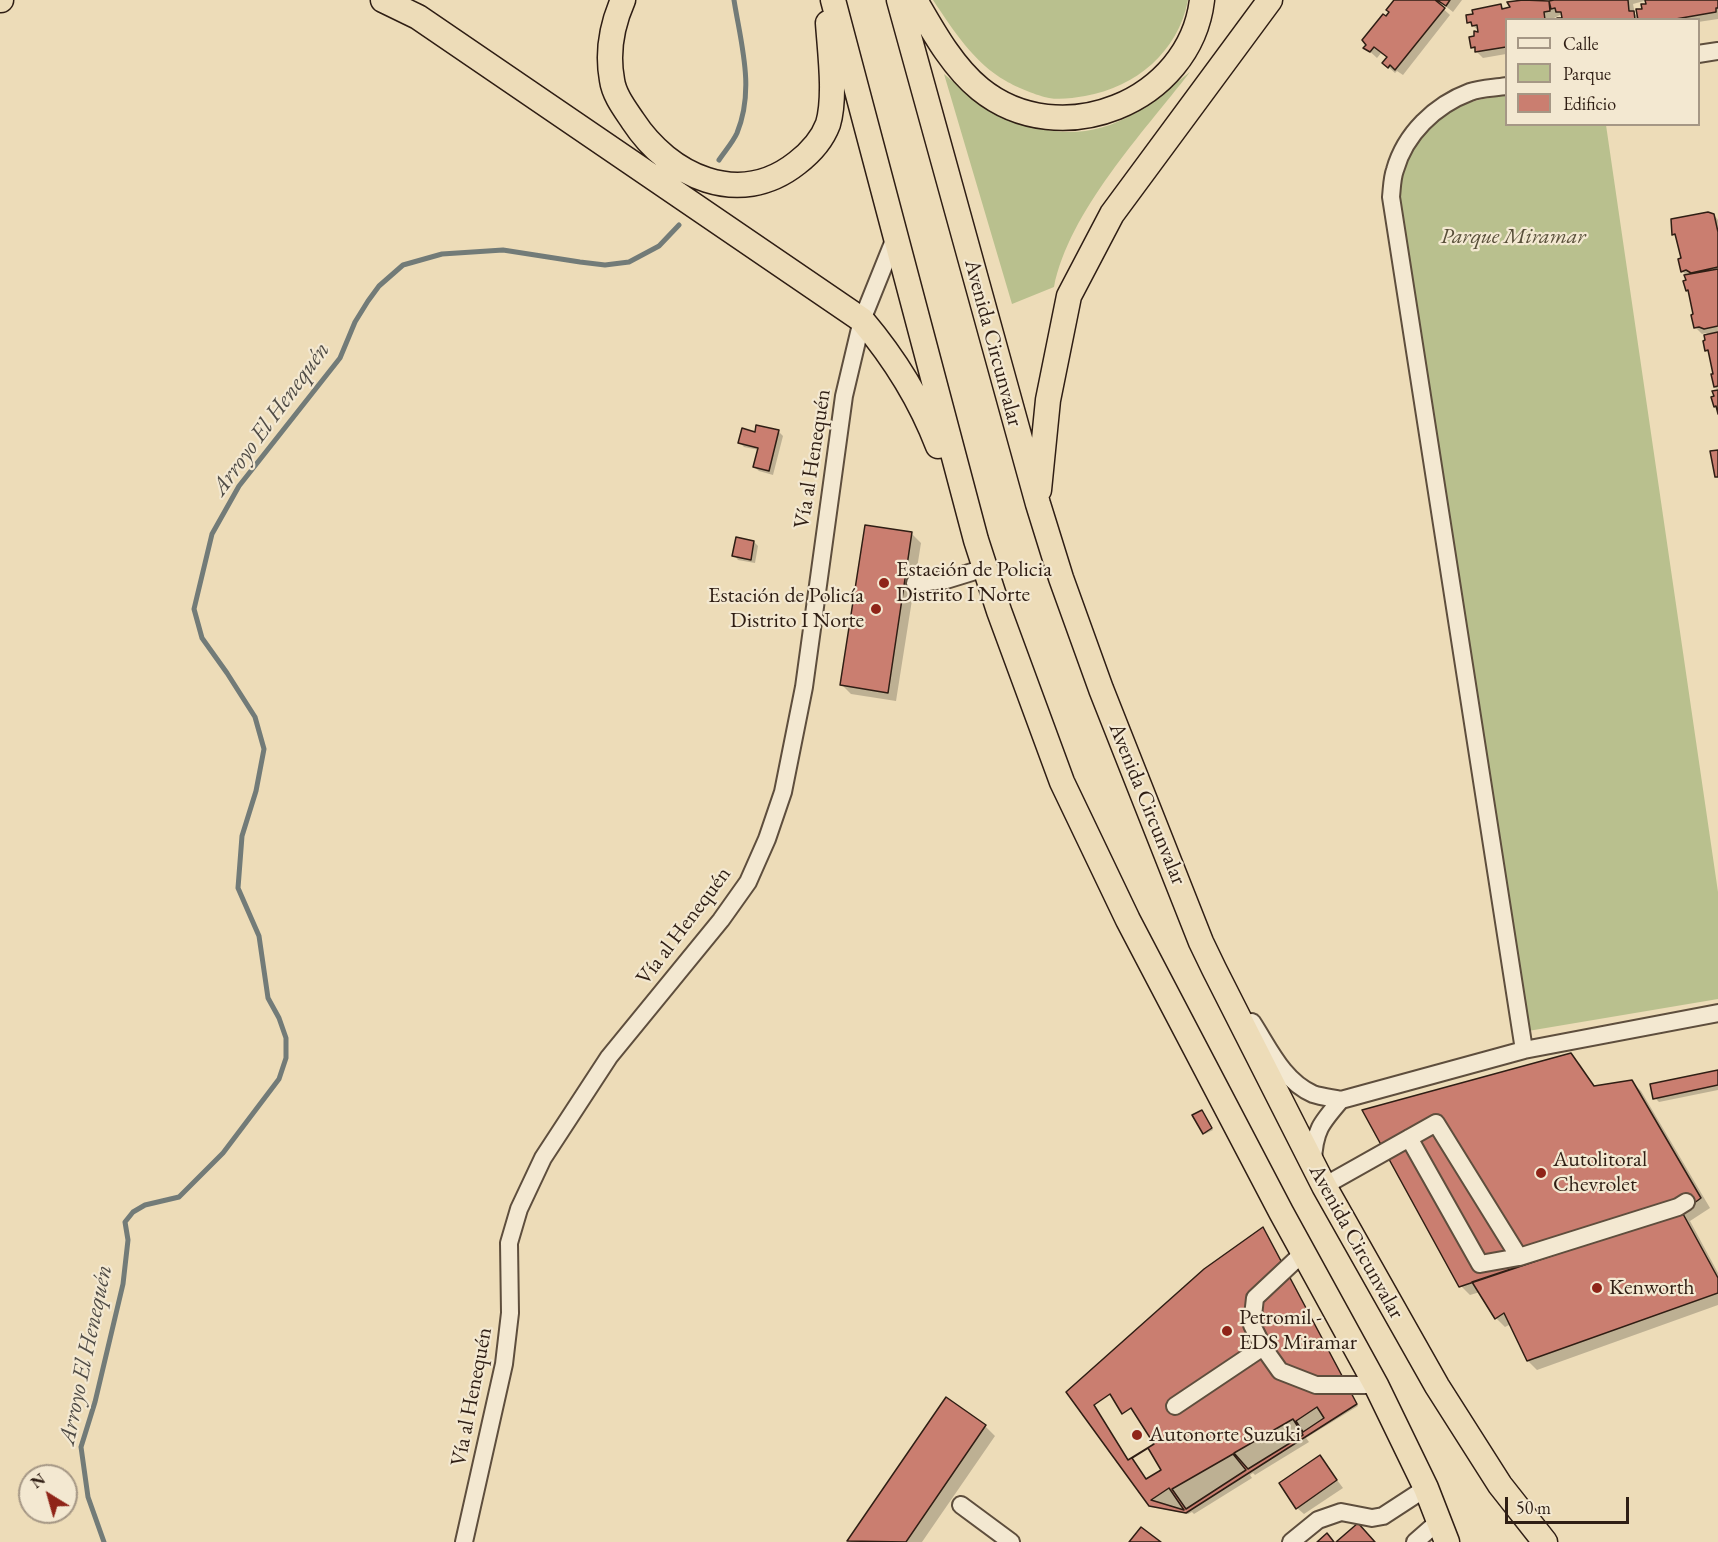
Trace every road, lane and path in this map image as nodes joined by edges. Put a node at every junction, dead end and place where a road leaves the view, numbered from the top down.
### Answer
1 (383, 0) edge
2 (623, 0) edge
3 (827, 0) edge
4 (833, 0) edge
5 (899, 0) edge
6 (915, 0) edge
7 (1202, 0) edge
8 (1270, 0) edge
9 (1718, 51) edge
10 (1700, 54) edge
11 (1505, 86) edge
12 (895, 238) junction
13 (862, 320) junction
14 (1038, 504) junction
15 (976, 540) junction
16 (985, 568) junction
17 (915, 583) dead end
18 (1214, 969) junction
19 (1718, 1013) edge
20 (1524, 1050) junction
21 (1341, 1100) junction
22 (1410, 1138) junction
23 (1318, 1177) junction
24 (1686, 1202) dead end
25 (1303, 1253) junction
26 (1519, 1257) junction
27 (1263, 1347) junction
28 (1376, 1385) junction
29 (1174, 1406) dead end
30 (1426, 1488) junction
31 (961, 1505) dead end
32 (1443, 1532) edge
33 (464, 1542) edge
34 (1011, 1542) edge
35 (1291, 1542) edge
36 (1415, 1542) edge
37 (1545, 1542) edge

1 - 13 highway
2 - 3 highway
4 - 12 highway
5 - 14 highway, Avenida Circunvalar
6 - 7 highway
8 - 14 highway
9 - 10 street
11 - 20 street
12 - 13 street, Vía al Henequén
12 - 15 highway
13 - 15 highway
13 - 33 street, Vía al Henequén
14 - 18 highway, Avenida Circunvalar
15 - 16 highway
16 - 17 street
16 - 25 highway
18 - 21 street
18 - 23 highway, Avenida Circunvalar
19 - 20 street
20 - 21 street
21 - 23 street
22 - 23 street
22 - 26 street
22 - 26 street
23 - 37 highway, Avenida Circunvalar
24 - 26 street
25 - 27 street
25 - 28 highway
27 - 28 street
27 - 29 street
28 - 30 highway
30 - 32 highway
30 - 35 street
31 - 34 street
32 - 36 street

